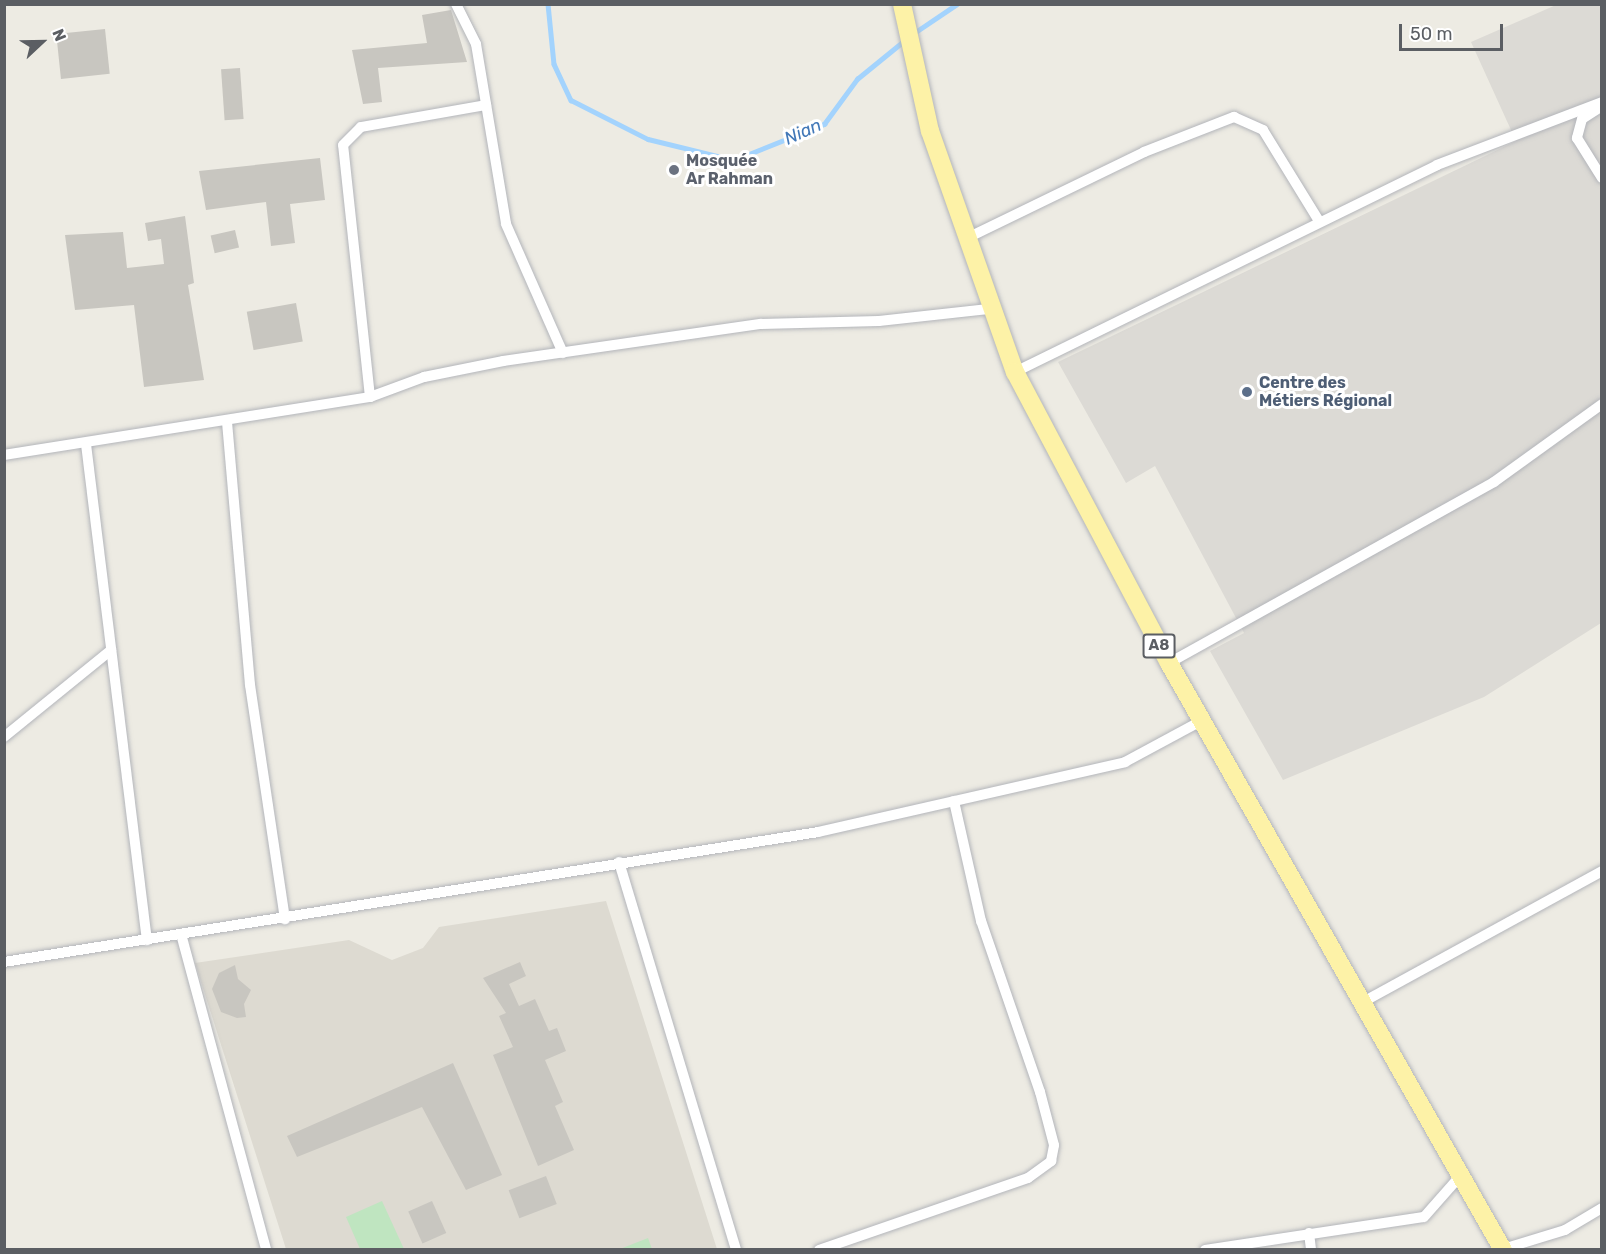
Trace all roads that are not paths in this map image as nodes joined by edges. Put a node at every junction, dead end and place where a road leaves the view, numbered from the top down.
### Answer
1 (456, 4) edge
2 (902, 4) edge
3 (1602, 104) edge
4 (486, 105) junction
5 (1602, 178) edge
6 (1319, 221) junction
7 (964, 239) junction
8 (988, 309) junction
9 (563, 353) junction
10 (1015, 372) junction
11 (370, 397) junction
12 (1602, 404) edge
13 (227, 422) junction
14 (86, 444) junction
15 (4, 455) edge
16 (111, 650) junction
17 (1169, 663) junction
18 (1203, 720) junction
19 (4, 737) edge
20 (954, 801) junction
21 (620, 862) junction
22 (1602, 871) edge
23 (285, 919) junction
24 (181, 934) junction
25 (147, 940) junction
26 (4, 962) edge
27 (1363, 1002) junction
28 (1461, 1176) junction
29 (1602, 1208) edge
30 (1309, 1233) junction
31 (1503, 1249) edge
32 (266, 1250) edge
33 (736, 1250) edge
34 (819, 1250) edge
35 (1204, 1250) edge
36 (1311, 1250) edge

1 - 4 street
2 - 7 main road, A8
3 - 5 street
3 - 6 street
4 - 9 street
4 - 11 street
6 - 7 street
6 - 10 street
7 - 8 main road, A8
8 - 9 street
8 - 10 main road, A8
9 - 11 street
10 - 17 main road, A8
11 - 13 street
12 - 17 street
13 - 14 street
13 - 23 street
14 - 15 street
14 - 16 street
16 - 19 street
16 - 25 street
17 - 18 main road, A8
18 - 20 street
18 - 27 main road, A8
20 - 21 street
20 - 34 street
21 - 23 street
21 - 33 street
22 - 27 street
23 - 24 street
24 - 25 street
24 - 32 street
25 - 26 street
27 - 28 main road, A8
28 - 30 street
28 - 31 main road, A8
29 - 31 street
30 - 35 street
30 - 36 street

